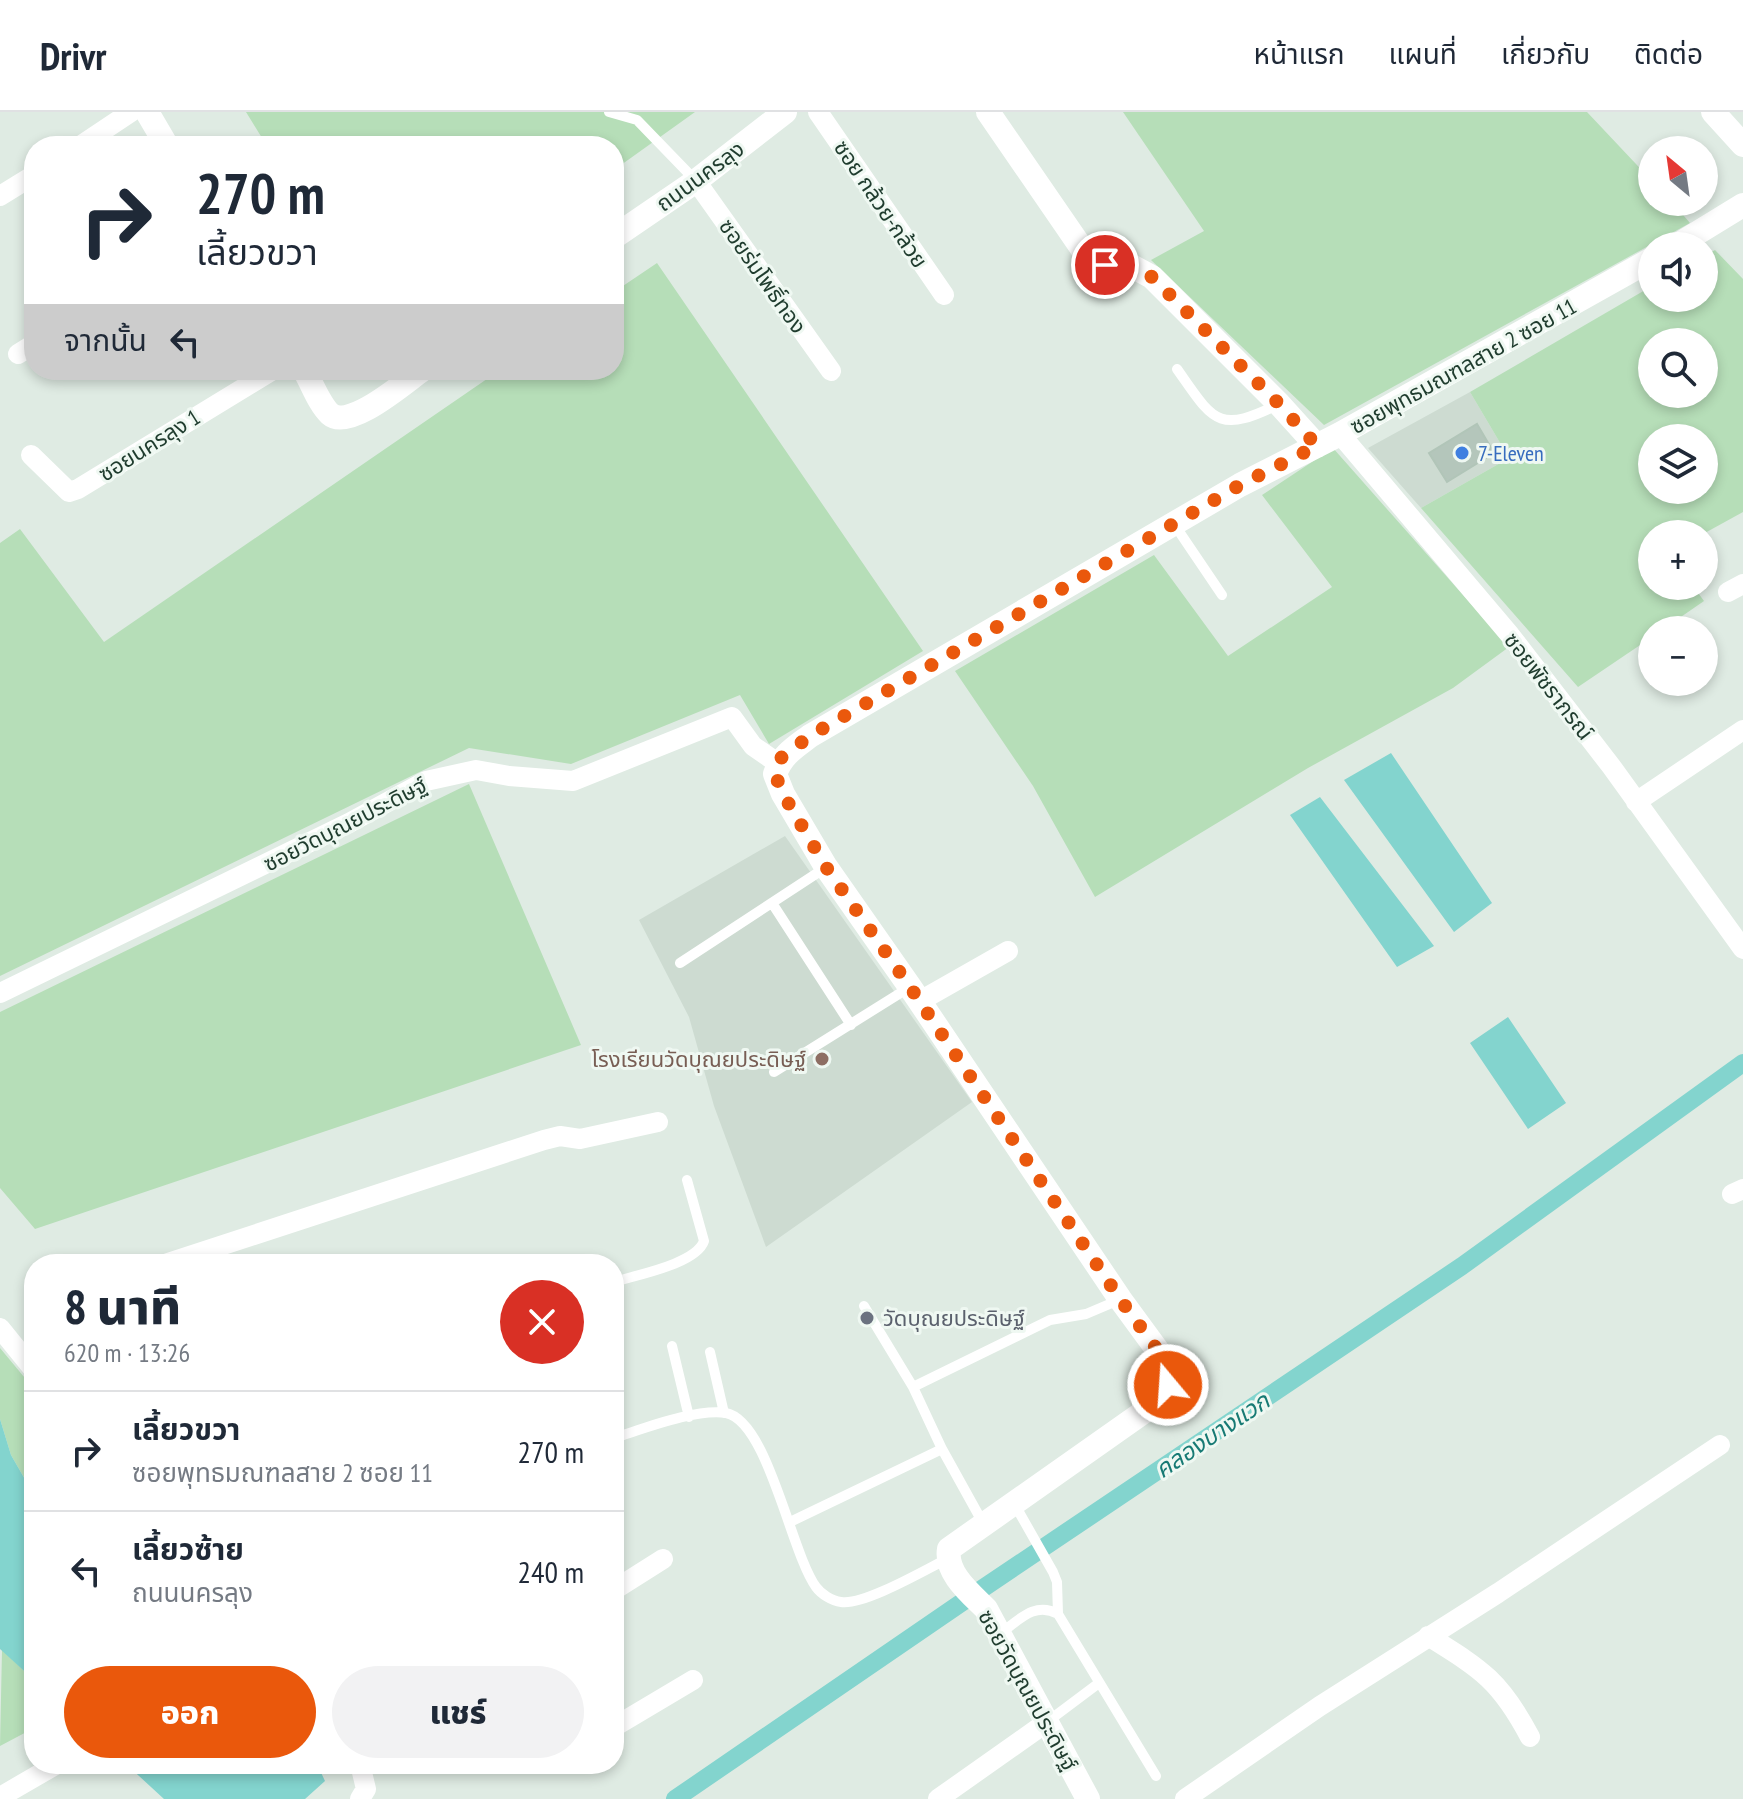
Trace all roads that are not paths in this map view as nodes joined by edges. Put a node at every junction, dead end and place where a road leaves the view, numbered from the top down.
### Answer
1 (131, 112) edge
2 (147, 112) edge
3 (609, 112) edge
4 (785, 112) edge
5 (818, 112) edge
6 (988, 112) edge
7 (1713, 112) edge
8 (95, 136) edge
9 (161, 136) edge
10 (1743, 145) edge
11 (24, 181) edge
12 (696, 181) junction
13 (0, 196) edge
14 (1743, 205) edge
15 (624, 230) edge
16 (1699, 232) edge
17 (1638, 267) edge
18 (944, 295) dead end
19 (1177, 369) dead end
20 (831, 371) dead end
21 (257, 380) edge
22 (310, 380) edge
23 (408, 380) edge
24 (1279, 404) junction
25 (1340, 434) junction
26 (1317, 446) junction
27 (31, 455) dead end
28 (1174, 524) junction
29 (1222, 595) dead end
30 (1743, 730) edge
31 (779, 764) junction
32 (1636, 802) junction
33 (826, 867) junction
34 (772, 903) junction
35 (1743, 949) edge
36 (1008, 951) dead end
37 (680, 963) dead end
38 (0, 993) edge
39 (915, 994) junction
40 (851, 1025) junction
41 (774, 1072) dead end
42 (658, 1122) dead end
43 (687, 1180) dead end
44 (199, 1254) edge
45 (624, 1279) edge
46 (1120, 1299) junction
47 (864, 1306) dead end
48 (0, 1328) edge
49 (672, 1346) dead end
50 (710, 1352) dead end
51 (24, 1358) edge
52 (913, 1387) junction
53 (724, 1413) junction
54 (689, 1417) junction
55 (624, 1435) edge
56 (1720, 1445) dead end
57 (942, 1449) junction
58 (1021, 1516) junction
59 (790, 1522) junction
60 (984, 1524) junction
61 (663, 1559) dead end
62 (947, 1559) junction
63 (624, 1584) edge
64 (1058, 1614) junction
65 (999, 1634) junction
66 (1428, 1636) junction
67 (693, 1680) dead end
68 (1099, 1683) junction
69 (624, 1721) edge
70 (1047, 1722) junction
71 (1530, 1737) dead end
72 (40, 1774) edge
73 (362, 1774) edge
74 (1156, 1776) dead end
75 (0, 1797) edge
76 (360, 1799) edge
77 (938, 1799) edge
78 (1088, 1799) edge
79 (1185, 1799) edge

1 - 8 street
2 - 9 street
3 - 12 lane
4 - 12 street, ถนนนครลุง
5 - 18 street, ซอย กล้วย-กล้วย
6 - 24 street
7 - 10 street
11 - 13 street
12 - 15 street, ถนนนครลุง
12 - 20 street, ซอยร่มโพธิ์ทอง
14 - 16 street
17 - 25 street, ซอยพุทธมณฑลสาย 2 ซอย 11
19 - 24 lane
21 - 27 street, ซอยนครลุง 1
22 - 23 street
24 - 26 street
25 - 26 street, ซอยพุทธมณฑลสาย 2 ซอย 11
25 - 32 street, ซอยพัชราภรณ์
26 - 28 street, ซอยพุทธมณฑลสาย 2 ซอย 11
28 - 29 lane
28 - 31 street, ซอยพุทธมณฑลสาย 2 ซอย 11
30 - 32 street
31 - 33 street
31 - 38 street, ซอยวัดบุณยประดิษฐ์
32 - 35 street, ซอยพัชราภรณ์
33 - 34 lane
33 - 39 street
34 - 37 lane
34 - 40 lane
36 - 39 street
39 - 40 lane
39 - 46 street
40 - 41 lane
42 - 44 street
43 - 45 lane
46 - 52 lane
46 - 58 street
47 - 52 lane
48 - 51 street
49 - 54 lane
50 - 53 lane
52 - 57 lane
53 - 54 lane
53 - 59 lane
54 - 55 lane
56 - 66 street
57 - 59 lane
57 - 60 lane
58 - 60 street
58 - 64 lane
59 - 62 lane
60 - 62 street
61 - 63 street
62 - 65 street, ซอยวัดบุณยประดิษฐ์
64 - 65 lane
64 - 68 lane
65 - 70 street, ซอยวัดบุณยประดิษฐ์
66 - 71 street
66 - 79 street
67 - 69 street
68 - 70 lane
68 - 74 lane
70 - 77 street
70 - 78 street, ซอยวัดบุณยประดิษฐ์
72 - 75 street
73 - 76 street

